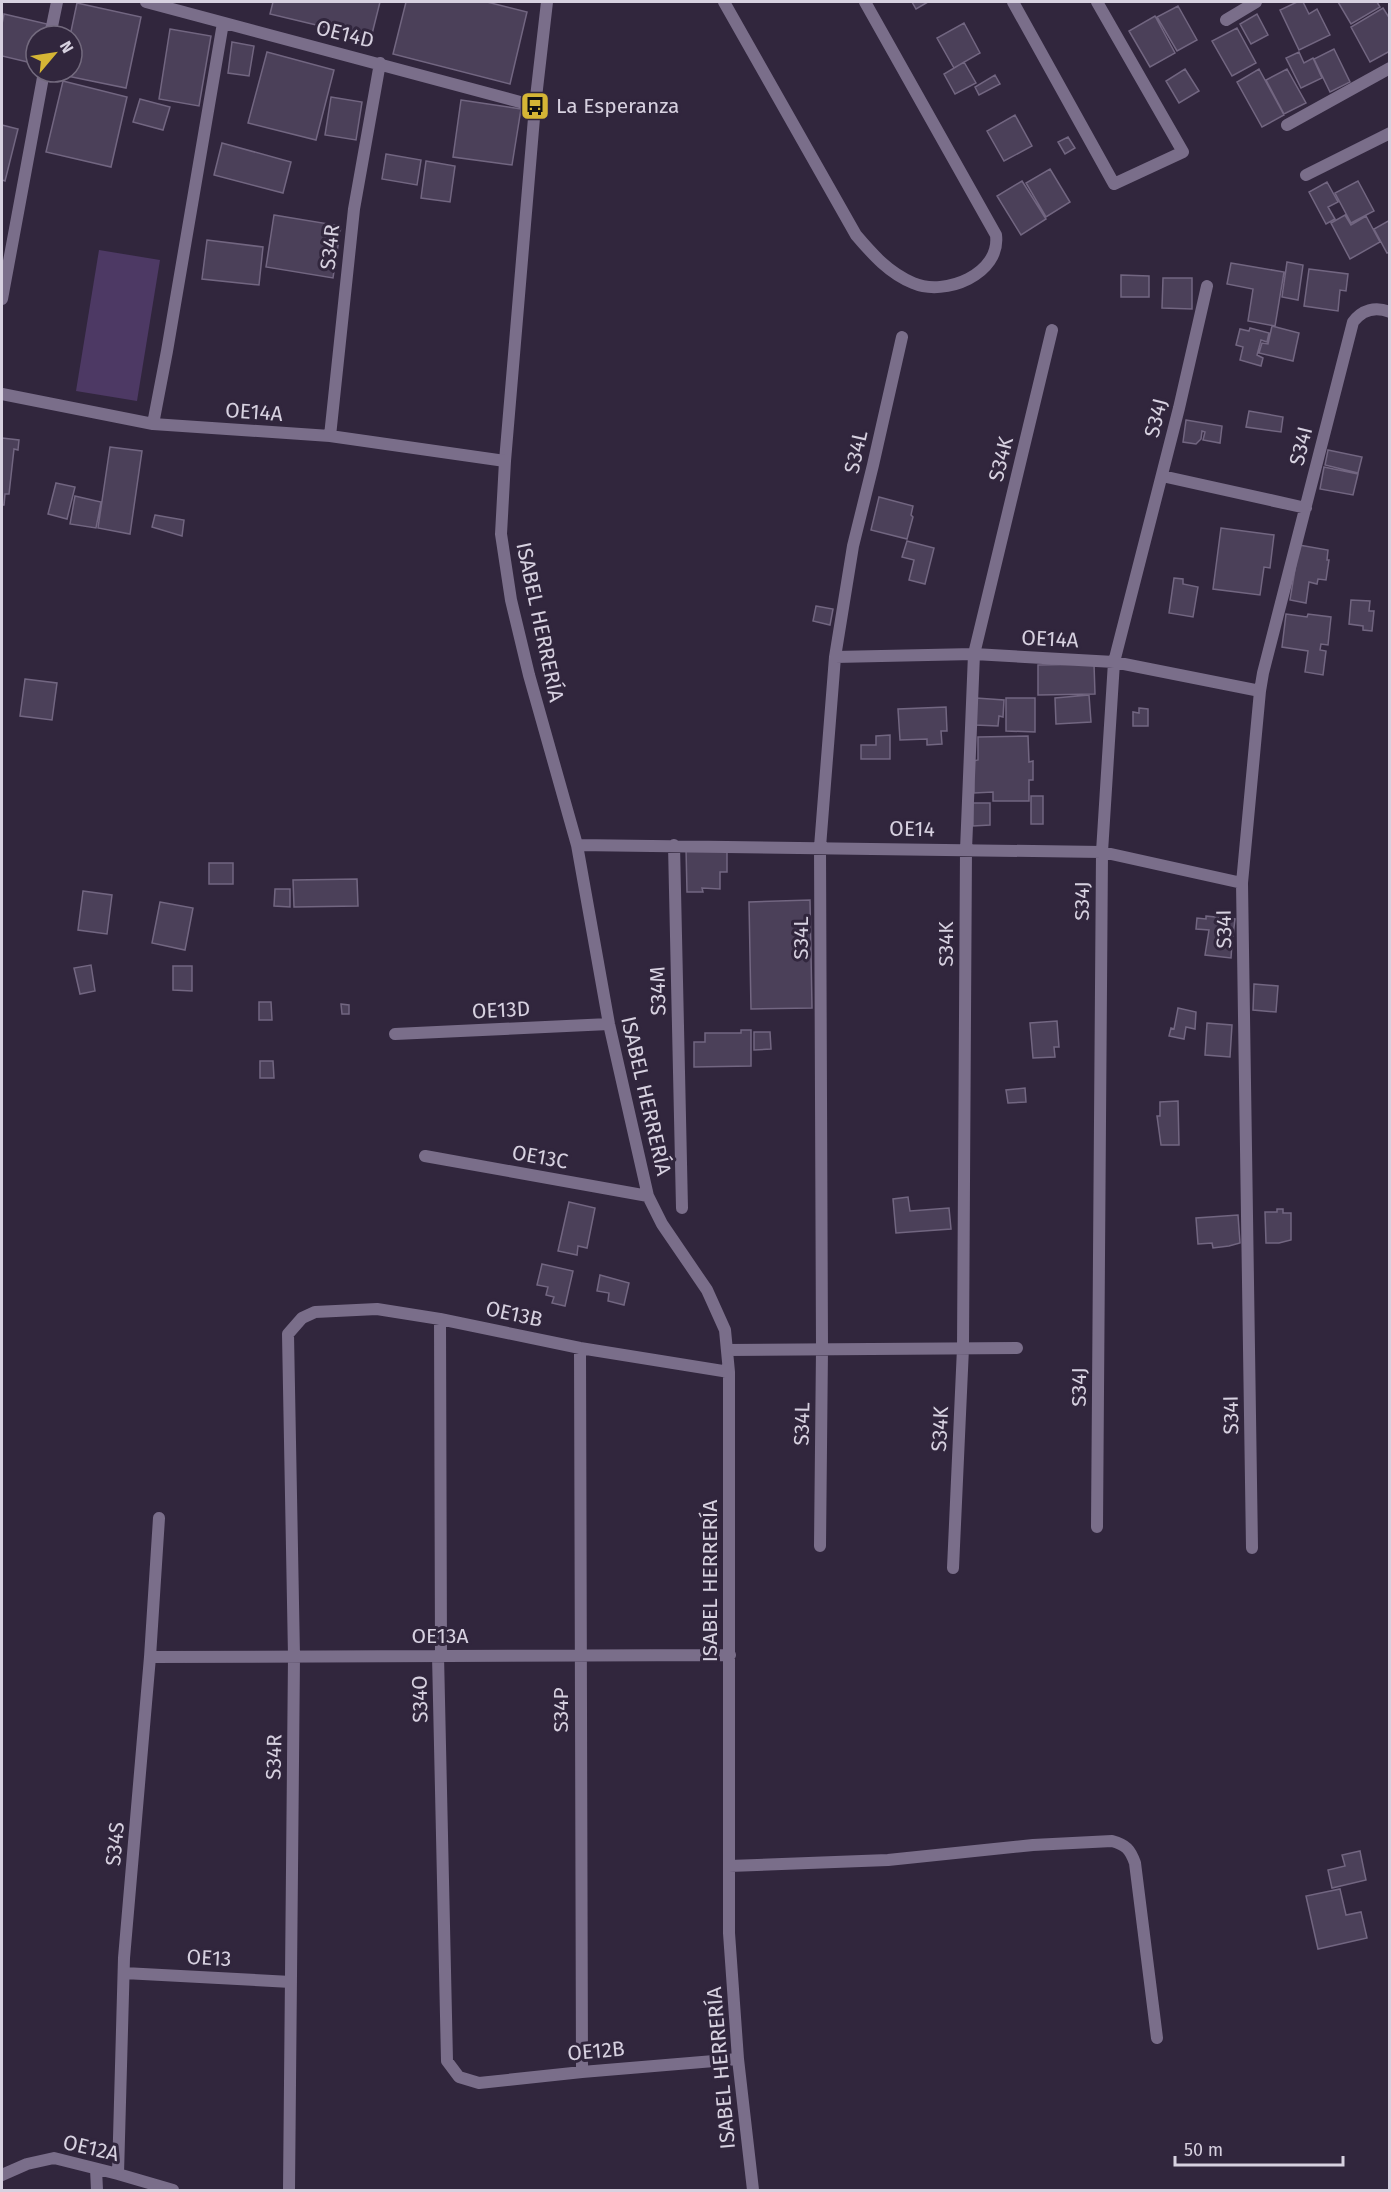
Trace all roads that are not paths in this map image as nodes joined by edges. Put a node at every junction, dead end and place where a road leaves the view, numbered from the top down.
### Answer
1 (57, 2) edge
2 (146, 2) edge
3 (548, 2) edge
4 (724, 2) edge
5 (865, 2) edge
6 (1013, 2) edge
7 (1096, 2) edge
8 (1256, 2) edge
9 (1226, 20) dead end
10 (223, 23) junction
11 (52, 24) edge
12 (380, 63) junction
13 (1389, 68) edge
14 (42, 84) edge
15 (535, 106) junction
16 (1287, 125) dead end
17 (1389, 134) edge
18 (1306, 176) dead end
19 (1207, 286) dead end
20 (2, 299) edge
21 (1389, 312) edge
22 (1052, 330) dead end
23 (902, 337) dead end
24 (2, 394) edge
25 (153, 424) junction
26 (330, 436) junction
27 (505, 461) junction
28 (1162, 476) junction
29 (1306, 508) junction
30 (974, 654) junction
31 (836, 657) junction
32 (1114, 662) junction
33 (1260, 691) junction
34 (577, 845) junction
35 (674, 845) junction
36 (820, 847) junction
37 (966, 850) junction
38 (1102, 852) junction
39 (1242, 883) junction
40 (609, 1024) junction
41 (395, 1034) dead end
42 (425, 1156) dead end
43 (648, 1196) junction
44 (682, 1208) dead end
45 (440, 1319) junction
46 (294, 1326) joint
47 (579, 1348) junction
48 (963, 1348) junction
49 (1017, 1348) dead end
50 (822, 1349) junction
51 (727, 1350) junction
52 (729, 1372) junction
53 (159, 1518) dead end
54 (1097, 1527) dead end
55 (820, 1546) dead end
56 (1252, 1548) dead end
57 (953, 1568) dead end
58 (441, 1655) junction
59 (730, 1655) junction
60 (294, 1656) junction
61 (580, 1656) junction
62 (150, 1657) junction
63 (729, 1866) junction
64 (124, 1973) junction
65 (291, 1982) junction
66 (1157, 2037) dead end
67 (738, 2059) junction
68 (582, 2072) junction
69 (459, 2077) joint
70 (96, 2169) junction
71 (118, 2174) junction
72 (2, 2175) edge
73 (97, 2190) edge
74 (173, 2190) edge
75 (289, 2190) edge
76 (753, 2190) edge

1 - 11 street
2 - 10 street, OE14D
3 - 15 street, ISABEL HERRERÍA
4 - 5 street
6 - 7 street
8 - 9 street
10 - 12 street, OE14D
10 - 25 street
12 - 15 street, OE14D
12 - 26 street, S34R
13 - 16 street
14 - 20 street
15 - 27 street, ISABEL HERRERÍA
17 - 18 street
19 - 28 street, S34J
21 - 29 street, S34I
22 - 30 street, S34K
23 - 31 street, S34L
24 - 25 street, OE14A
25 - 26 street, OE14A
26 - 27 street, OE14A
27 - 34 street, ISABEL HERRERÍA
28 - 29 street
28 - 32 street, S34J
29 - 33 street, S34I
30 - 31 street, OE14A
30 - 32 street, OE14A
30 - 37 street, S34K
31 - 36 street, S34L
32 - 33 street, OE14A
32 - 38 street, S34J
33 - 39 street, S34I
34 - 35 street, OE14
34 - 40 street, ISABEL HERRERÍA
35 - 36 street, OE14
35 - 44 street, S34M
36 - 37 street, OE14
36 - 50 street, S34L
37 - 38 street, OE14
37 - 48 street, S34K
38 - 39 street, OE14
38 - 54 street, S34J
39 - 56 street, S34I
40 - 41 street, OE13D
40 - 43 street, ISABEL HERRERÍA
42 - 43 street, OE13C
43 - 51 street, ISABEL HERRERÍA
45 - 46 street, OE13B
45 - 47 street, OE13B
45 - 58 street, S34O
46 - 60 street, S34R
47 - 52 street, OE13B
47 - 61 street, S34P
48 - 49 street
48 - 50 street
48 - 57 street, S34K
50 - 51 street
50 - 55 street, S34L
51 - 52 street, ISABEL HERRERÍA
52 - 59 street, ISABEL HERRERÍA
53 - 62 street, S34S
58 - 60 street, OE13A
58 - 61 street, OE13A
58 - 69 street, S34O
59 - 61 street, OE13A
59 - 63 street, ISABEL HERRERÍA
60 - 62 street, OE13A
60 - 65 street, S34R
61 - 68 street, S34P
62 - 64 street, S34S
63 - 66 street
63 - 67 street, ISABEL HERRERÍA
64 - 65 street, OE13
64 - 71 street, S34S
65 - 75 street, S34R
67 - 68 street, OE12B
67 - 76 street, ISABEL HERRERÍA
68 - 69 street, OE12B
70 - 71 street, OE12A
70 - 72 street, OE12A
70 - 73 street
71 - 74 street, OE12A

